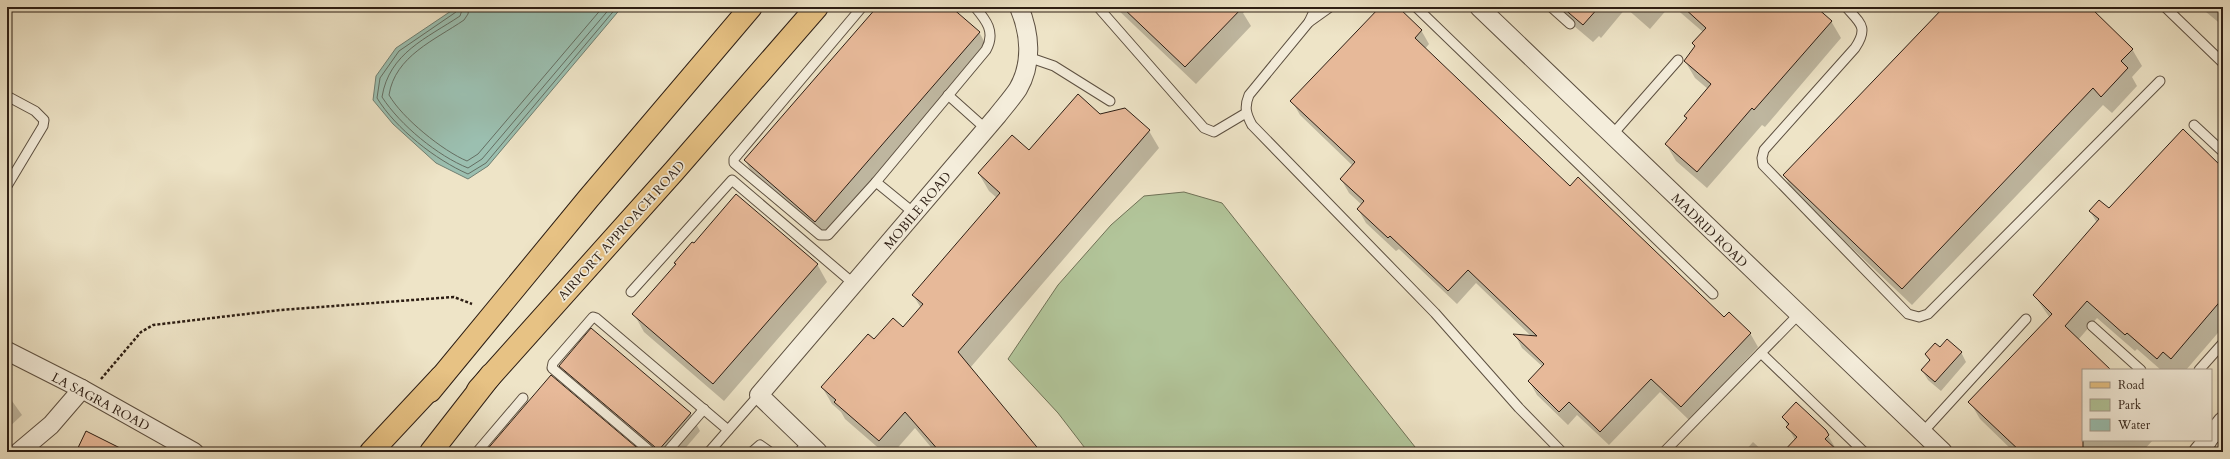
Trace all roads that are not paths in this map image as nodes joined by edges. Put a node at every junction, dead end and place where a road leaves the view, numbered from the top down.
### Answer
1 (751, 7) edge
2 (817, 7) edge
3 (862, 7) edge
4 (974, 7) edge
5 (1019, 7) edge
6 (1098, 7) edge
7 (1316, 7) edge
8 (1330, 7) edge
9 (1416, 7) edge
10 (1551, 7) edge
11 (1846, 7) edge
12 (2165, 7) edge
13 (1483, 8) edge
14 (2175, 10) edge
15 (1309, 22) junction
16 (1570, 24) dead end
17 (1028, 57) junction
18 (1678, 60) dead end
19 (2223, 63) edge
20 (2160, 81) dead end
21 (948, 95) junction
22 (7, 96) edge
23 (1110, 101) dead end
24 (1246, 113) junction
25 (2194, 125) dead end
26 (986, 129) junction
27 (1612, 135) junction
28 (2223, 152) edge
29 (876, 182) junction
30 (7, 186) edge
31 (914, 213) junction
32 (854, 284) junction
33 (631, 292) dead end
34 (1713, 294) dead end
35 (1798, 314) junction
36 (2026, 319) dead end
37 (2092, 326) dead end
38 (2223, 343) edge
39 (7, 351) edge
40 (1761, 353) junction
41 (2140, 369) edge
42 (2200, 369) edge
43 (491, 375) junction
44 (441, 377) junction
45 (86, 392) junction
46 (759, 395) junction
47 (523, 398) dead end
48 (704, 409) junction
49 (728, 430) junction
50 (1922, 432) junction
51 (2207, 441) edge
52 (808, 449) edge
53 (19, 452) edge
54 (194, 452) edge
55 (371, 452) edge
56 (382, 452) edge
57 (423, 452) edge
58 (431, 452) edge
59 (477, 452) edge
60 (651, 452) edge
61 (667, 452) edge
62 (709, 452) edge
63 (752, 452) edge
64 (770, 452) edge
65 (1562, 452) edge
66 (1664, 452) edge
67 (1864, 452) edge
68 (1942, 452) edge
69 (2198, 452) edge

1 - 44 main road
2 - 43 main road, AIRPORT APPROACH ROAD
3 - 29 lane
4 - 21 lane
5 - 17 street, MOBILE ROAD
6 - 24 lane
7 - 15 lane
8 - 15 lane
9 - 34 lane
10 - 16 lane
11 - 20 lane
12 - 14 lane
13 - 27 street, MADRID ROAD
14 - 19 lane
15 - 24 lane
17 - 23 lane
17 - 26 street, MOBILE ROAD
18 - 27 lane
21 - 26 lane
21 - 29 lane
22 - 30 lane
24 - 65 lane
25 - 28 lane
26 - 31 street, MOBILE ROAD
27 - 35 street, MADRID ROAD
29 - 31 lane
31 - 32 street, MOBILE ROAD
32 - 33 lane
32 - 46 street, MOBILE ROAD
35 - 40 lane
35 - 50 street, MADRID ROAD
36 - 50 lane
37 - 41 lane
38 - 42 lane
39 - 45 street, LA SAGRA ROAD
40 - 66 lane
40 - 67 lane
43 - 57 main road, AIRPORT APPROACH ROAD
43 - 58 main road
44 - 55 main road
44 - 56 main road
45 - 53 street
45 - 54 street, LA SAGRA ROAD
46 - 49 lane
46 - 52 street
47 - 59 lane
48 - 49 lane
48 - 60 lane
48 - 61 lane
49 - 62 lane
50 - 68 street, MADRID ROAD
51 - 69 street
63 - 64 lane

